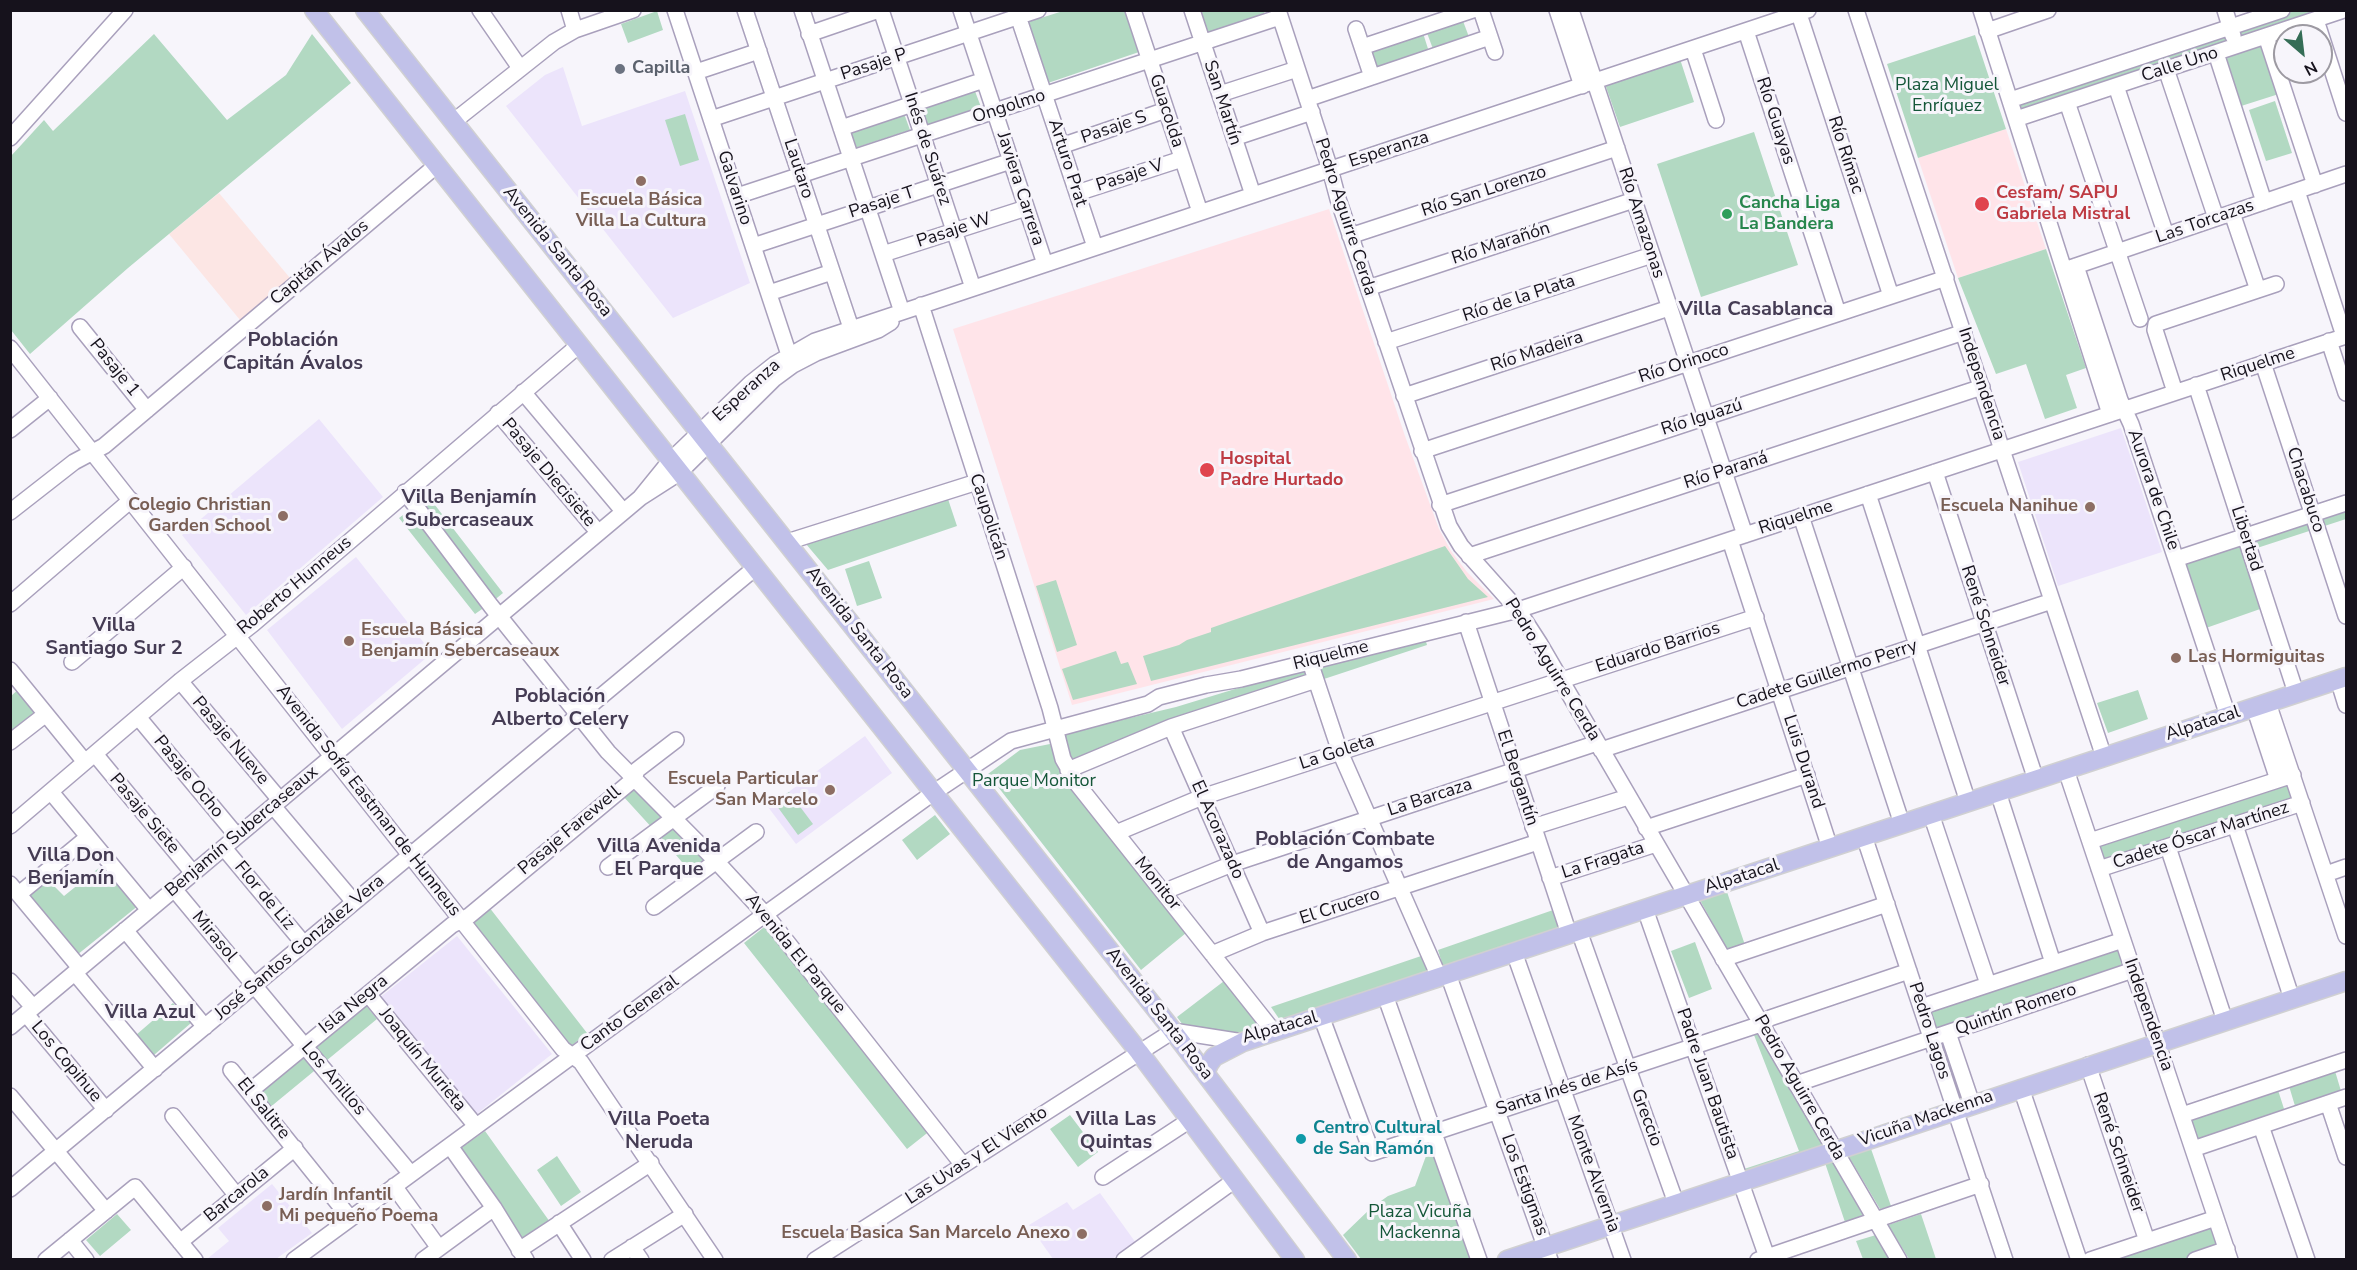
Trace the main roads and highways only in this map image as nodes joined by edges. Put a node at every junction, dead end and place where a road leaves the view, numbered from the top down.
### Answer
1 (314, 10) edge
2 (364, 10) edge
3 (2342, 678) edge
4 (2345, 984) edge
5 (1205, 1073) junction
6 (1548, 1253) edge
7 (1291, 1258) edge
8 (1347, 1260) edge
9 (1507, 1260) edge

1 - 7 main road
2 - 5 main road, Avenida Santa Rosa
3 - 5 main road, Alpatacal
4 - 6 main road, Vicuña Mackenna
5 - 8 main road, Avenida Santa Rosa
6 - 9 main road, Vicuña Mackenna

